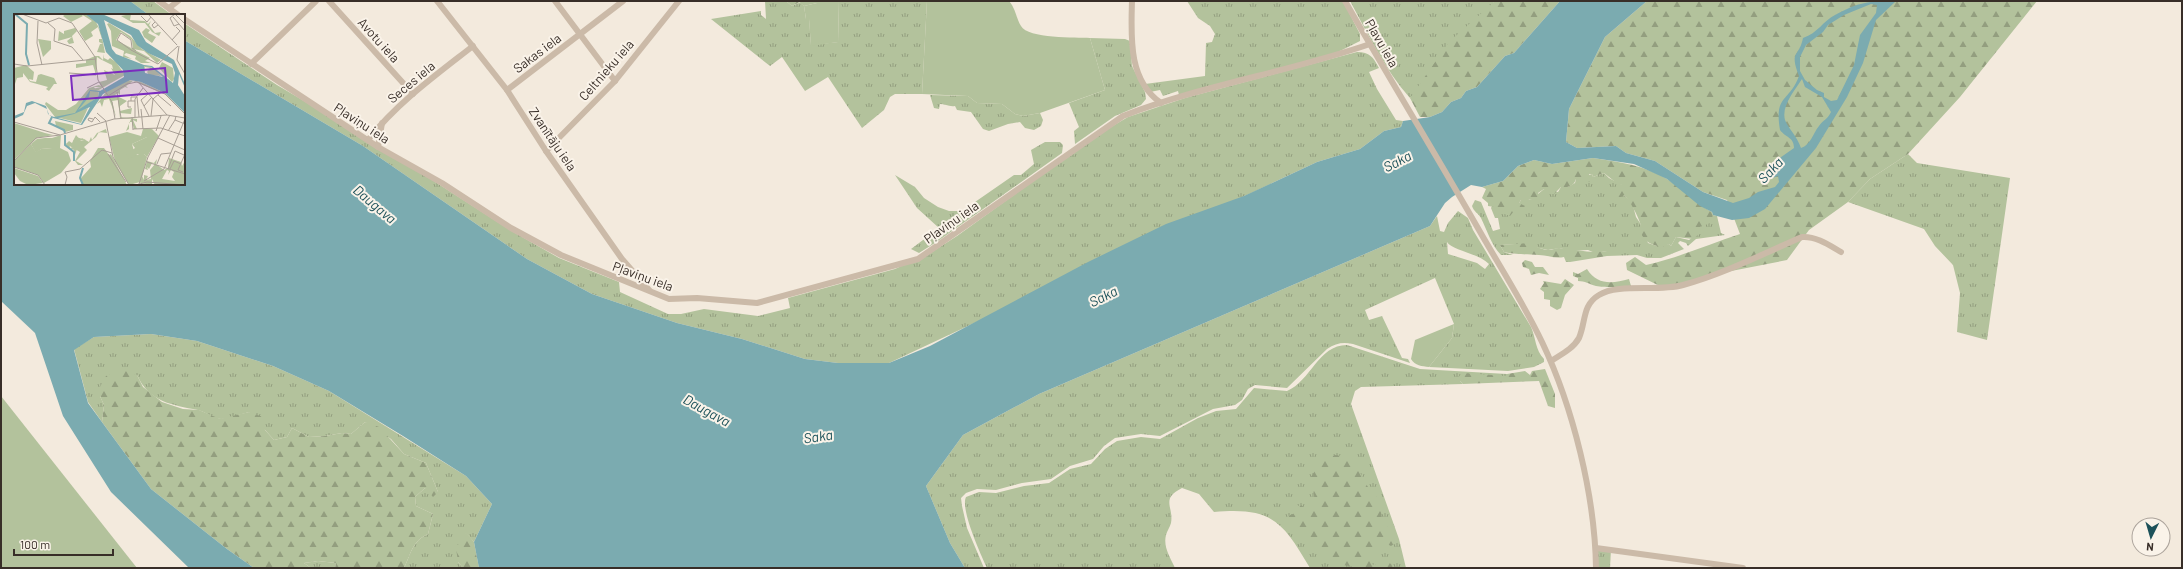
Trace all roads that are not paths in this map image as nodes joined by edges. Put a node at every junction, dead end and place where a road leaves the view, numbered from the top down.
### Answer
1 (159, 1) edge
2 (178, 1) edge
3 (316, 1) edge
4 (329, 1) edge
5 (437, 1) edge
6 (555, 1) edge
7 (623, 1) edge
8 (679, 1) edge
9 (1132, 1) edge
10 (1345, 1) edge
11 (169, 8) junction
12 (177, 14) edge
13 (185, 20) edge
14 (581, 34) junction
15 (1370, 44) junction
16 (473, 46) junction
17 (251, 64) junction
18 (615, 81) junction
19 (507, 90) junction
20 (413, 94) junction
21 (1161, 103) junction
22 (382, 121) junction
23 (368, 140) junction
24 (378, 147) junction
25 (546, 151) junction
26 (1841, 252) dead end
27 (649, 290) junction
28 (1551, 361) junction
29 (1596, 548) junction
30 (1596, 568) edge
31 (1743, 568) edge

1 - 11 street
2 - 11 street
3 - 17 street
4 - 20 street, Avotu iela
5 - 16 street, Zvanītāju iela
6 - 14 street, Sakas iela
7 - 14 street, Sakas iela
8 - 18 street, Celtnieku iela
9 - 21 street
10 - 15 street, Pļavu iela
11 - 12 street
13 - 17 street, Pļaviņu iela
14 - 18 street, Sakas iela
14 - 19 street, Sakas iela
15 - 21 street, Pļaviņu iela
15 - 28 street, Pļavu iela
16 - 19 street, Zvanītāju iela
16 - 20 street, Seces iela
17 - 23 street, Pļaviņu iela
18 - 25 street, Celtnieku iela
19 - 25 street, Zvanītāju iela
20 - 22 street, Seces iela
21 - 27 street, Pļaviņu iela
22 - 23 street, Seces iela
22 - 24 street
23 - 24 street, Pļaviņu iela
24 - 27 street, Pļaviņu iela
25 - 27 street, Zvanītāju iela
26 - 28 street
28 - 29 street, Pļavu iela
29 - 30 street, Pļavu iela
29 - 31 street

